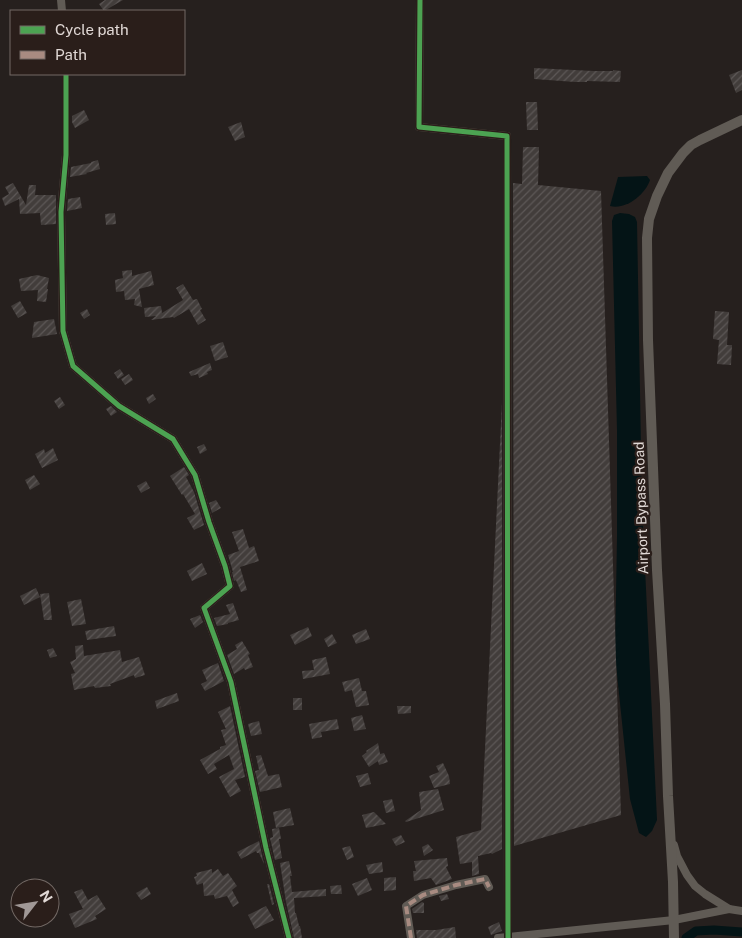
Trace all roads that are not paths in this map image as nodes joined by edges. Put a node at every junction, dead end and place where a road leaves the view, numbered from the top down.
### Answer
1 (420, 0) edge
2 (66, 75) edge
3 (742, 120) edge
4 (671, 835) junction
5 (489, 887) dead end
6 (729, 909) junction
7 (742, 911) edge
8 (674, 921) junction
9 (508, 937) edge
10 (289, 938) edge
11 (411, 938) edge
12 (498, 938) edge
13 (674, 938) edge

1 - 9 street
2 - 10 street
3 - 4 street, Airport Bypass Road
4 - 6 street
4 - 8 street, Airport Bypass Road
5 - 11 street
6 - 7 street
6 - 8 street
8 - 9 street
8 - 13 street, Airport Bypass Road
9 - 12 street

